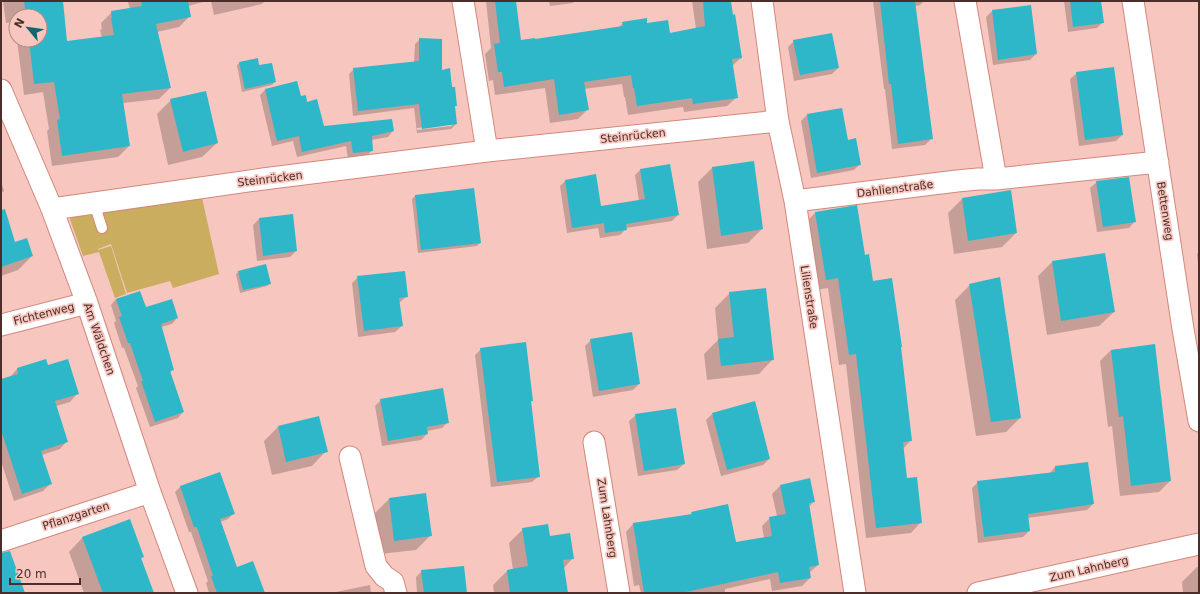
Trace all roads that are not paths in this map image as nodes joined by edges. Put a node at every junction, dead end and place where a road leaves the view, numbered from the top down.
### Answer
1 (463, 1) edge
2 (762, 1) edge
3 (965, 1) edge
4 (1133, 1) edge
5 (2, 95) edge
6 (778, 121) junction
7 (487, 151) junction
8 (1158, 162) junction
9 (996, 179) junction
10 (795, 201) junction
11 (94, 203) junction
12 (52, 208) junction
13 (102, 228) dead end
14 (87, 302) junction
15 (1, 324) edge
16 (1199, 421) edge
17 (594, 442) dead end
18 (350, 457) dead end
19 (150, 492) junction
20 (1, 541) edge
21 (1199, 544) edge
22 (187, 593) edge
23 (396, 593) edge
24 (619, 593) edge
25 (855, 593) edge
26 (978, 593) edge

1 - 7 street
2 - 6 street, Lilienstraße
3 - 9 street
4 - 8 street, Bettenweg
5 - 12 street, Am Wäldchen
6 - 7 street, Steinrücken
6 - 10 street, Lilienstraße
7 - 11 street, Steinrücken
8 - 9 street, Dahlienstraße
8 - 16 street, Bettenweg
9 - 10 street, Dahlienstraße
10 - 25 street, Lilienstraße
11 - 12 street, Steinrücken
11 - 13 lane
12 - 14 street, Am Wäldchen
14 - 15 street, Fichtenweg
14 - 19 street, Am Wäldchen
17 - 24 street, Zum Lahnberg
18 - 23 street
19 - 20 street, Pflanzgarten
19 - 22 street, Am Wäldchen
21 - 26 street, Zum Lahnberg

